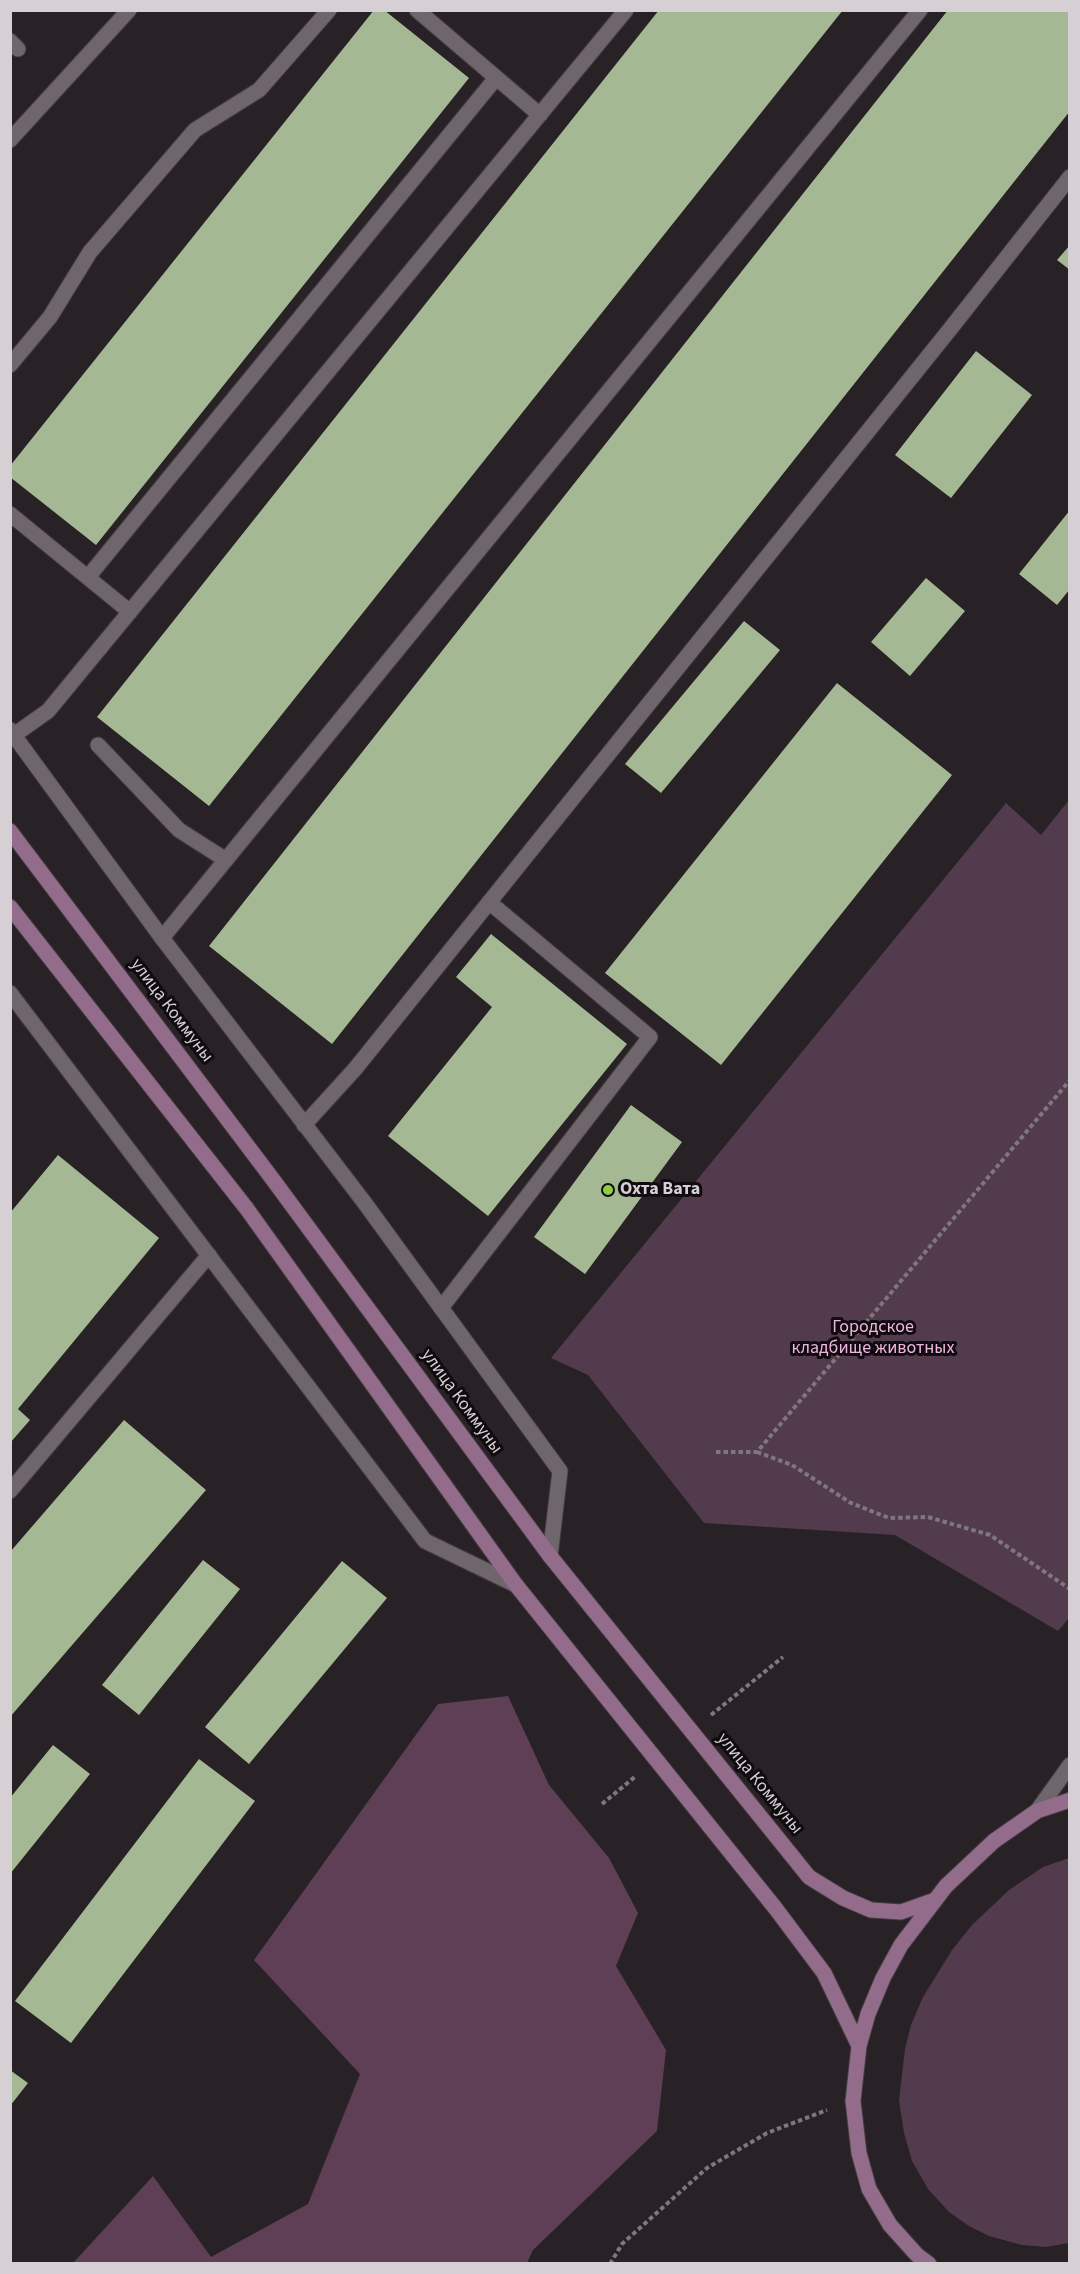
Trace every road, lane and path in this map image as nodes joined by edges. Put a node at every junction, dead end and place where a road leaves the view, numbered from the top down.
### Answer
1 (129, 10) edge
2 (329, 10) edge
3 (417, 10) edge
4 (626, 10) edge
5 (920, 10) edge
6 (496, 78) junction
7 (540, 115) junction
8 (10, 140) edge
9 (1070, 177) edge
10 (10, 365) edge
11 (10, 514) edge
12 (88, 578) junction
13 (130, 612) junction
14 (12, 733) edge
15 (98, 745) dead end
16 (10, 831) edge
17 (226, 860) junction
18 (489, 902) junction
19 (10, 907) edge
20 (162, 938) junction
21 (10, 993) edge
22 (1070, 1080) edge
23 (304, 1125) junction
24 (208, 1255) junction
25 (441, 1308) junction
26 (716, 1452) dead end
27 (757, 1452) junction
28 (10, 1491) edge
29 (550, 1556) junction
30 (516, 1585) junction
31 (1070, 1589) edge
32 (1070, 1765) edge
33 (1070, 1800) edge
34 (1037, 1811) junction
35 (935, 1900) junction
36 (859, 2046) junction
37 (854, 2101) junction
38 (610, 2264) edge
39 (929, 2264) edge

1 - 8 street
2 - 10 street
3 - 6 street
4 - 7 street
5 - 17 street
6 - 7 street
6 - 12 street
7 - 13 street
9 - 18 street
11 - 12 street
12 - 13 street
13 - 14 street
14 - 20 street
15 - 17 street
16 - 29 street, улица Коммуны
17 - 20 street
18 - 23 street
18 - 25 street
19 - 30 street
20 - 23 street
21 - 24 street
22 - 27 path
23 - 25 street
24 - 28 street
24 - 30 street
25 - 29 street
26 - 27 path
27 - 31 path
29 - 35 street, улица Коммуны
30 - 36 street
32 - 34 street
33 - 34 street
34 - 35 street
35 - 36 street
36 - 37 street
37 - 38 path
37 - 39 street

